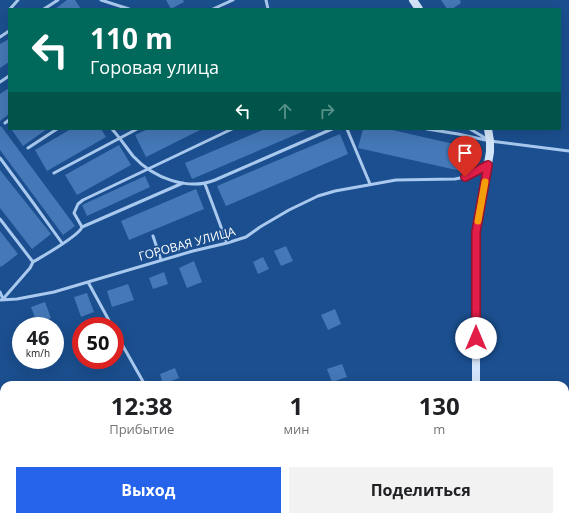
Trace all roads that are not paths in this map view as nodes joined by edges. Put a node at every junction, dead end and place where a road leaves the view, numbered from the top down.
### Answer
1 (18, 0) edge
2 (58, 0) edge
3 (101, 0) edge
4 (233, 0) edge
5 (11, 8) edge
6 (46, 8) edge
7 (126, 8) edge
8 (215, 8) edge
9 (8, 121) edge
10 (5, 123) dead end
11 (55, 130) edge
12 (113, 130) edge
13 (135, 130) edge
14 (228, 130) edge
15 (330, 130) edge
16 (347, 130) edge
17 (433, 130) edge
18 (472, 130) edge
19 (488, 130) edge
20 (120, 138) junction
21 (490, 141) junction
22 (28, 148) dead end
23 (569, 151) edge
24 (0, 158) edge
25 (488, 165) junction
26 (148, 169) junction
27 (54, 173) dead end
28 (183, 184) junction
29 (205, 184) junction
30 (370, 184) junction
31 (0, 219) edge
32 (82, 226) junction
33 (153, 236) dead end
34 (62, 243) junction
35 (227, 243) junction
36 (161, 260) junction
37 (33, 262) junction
38 (88, 282) junction
39 (0, 292) edge
40 (2, 300) edge
41 (107, 317) edge
42 (124, 348) edge
43 (143, 381) edge
44 (476, 381) edge

1 - 5 lane
2 - 6 lane
3 - 7 lane
4 - 8 lane
9 - 10 lane
11 - 22 lane
12 - 20 lane
13 - 20 lane
14 - 26 lane
15 - 29 lane
16 - 30 lane
17 - 21 lane
18 - 21 lane
19 - 21 main road
20 - 26 lane
20 - 27 lane
21 - 23 lane
21 - 25 main road
24 - 34 lane
25 - 30 lane, ГОРОВАЯ УЛИЦА
25 - 44 main road
26 - 28 lane
26 - 32 lane
28 - 29 lane
28 - 32 lane
29 - 35 lane
30 - 35 lane, ГОРОВАЯ УЛИЦА
31 - 37 lane
32 - 34 lane
33 - 36 lane
34 - 37 lane
35 - 36 lane, ГОРОВАЯ УЛИЦА
36 - 38 lane, ГОРОВАЯ УЛИЦА
37 - 40 lane
38 - 40 lane, ГОРОВАЯ УЛИЦА
38 - 41 lane
39 - 40 lane
42 - 43 lane

